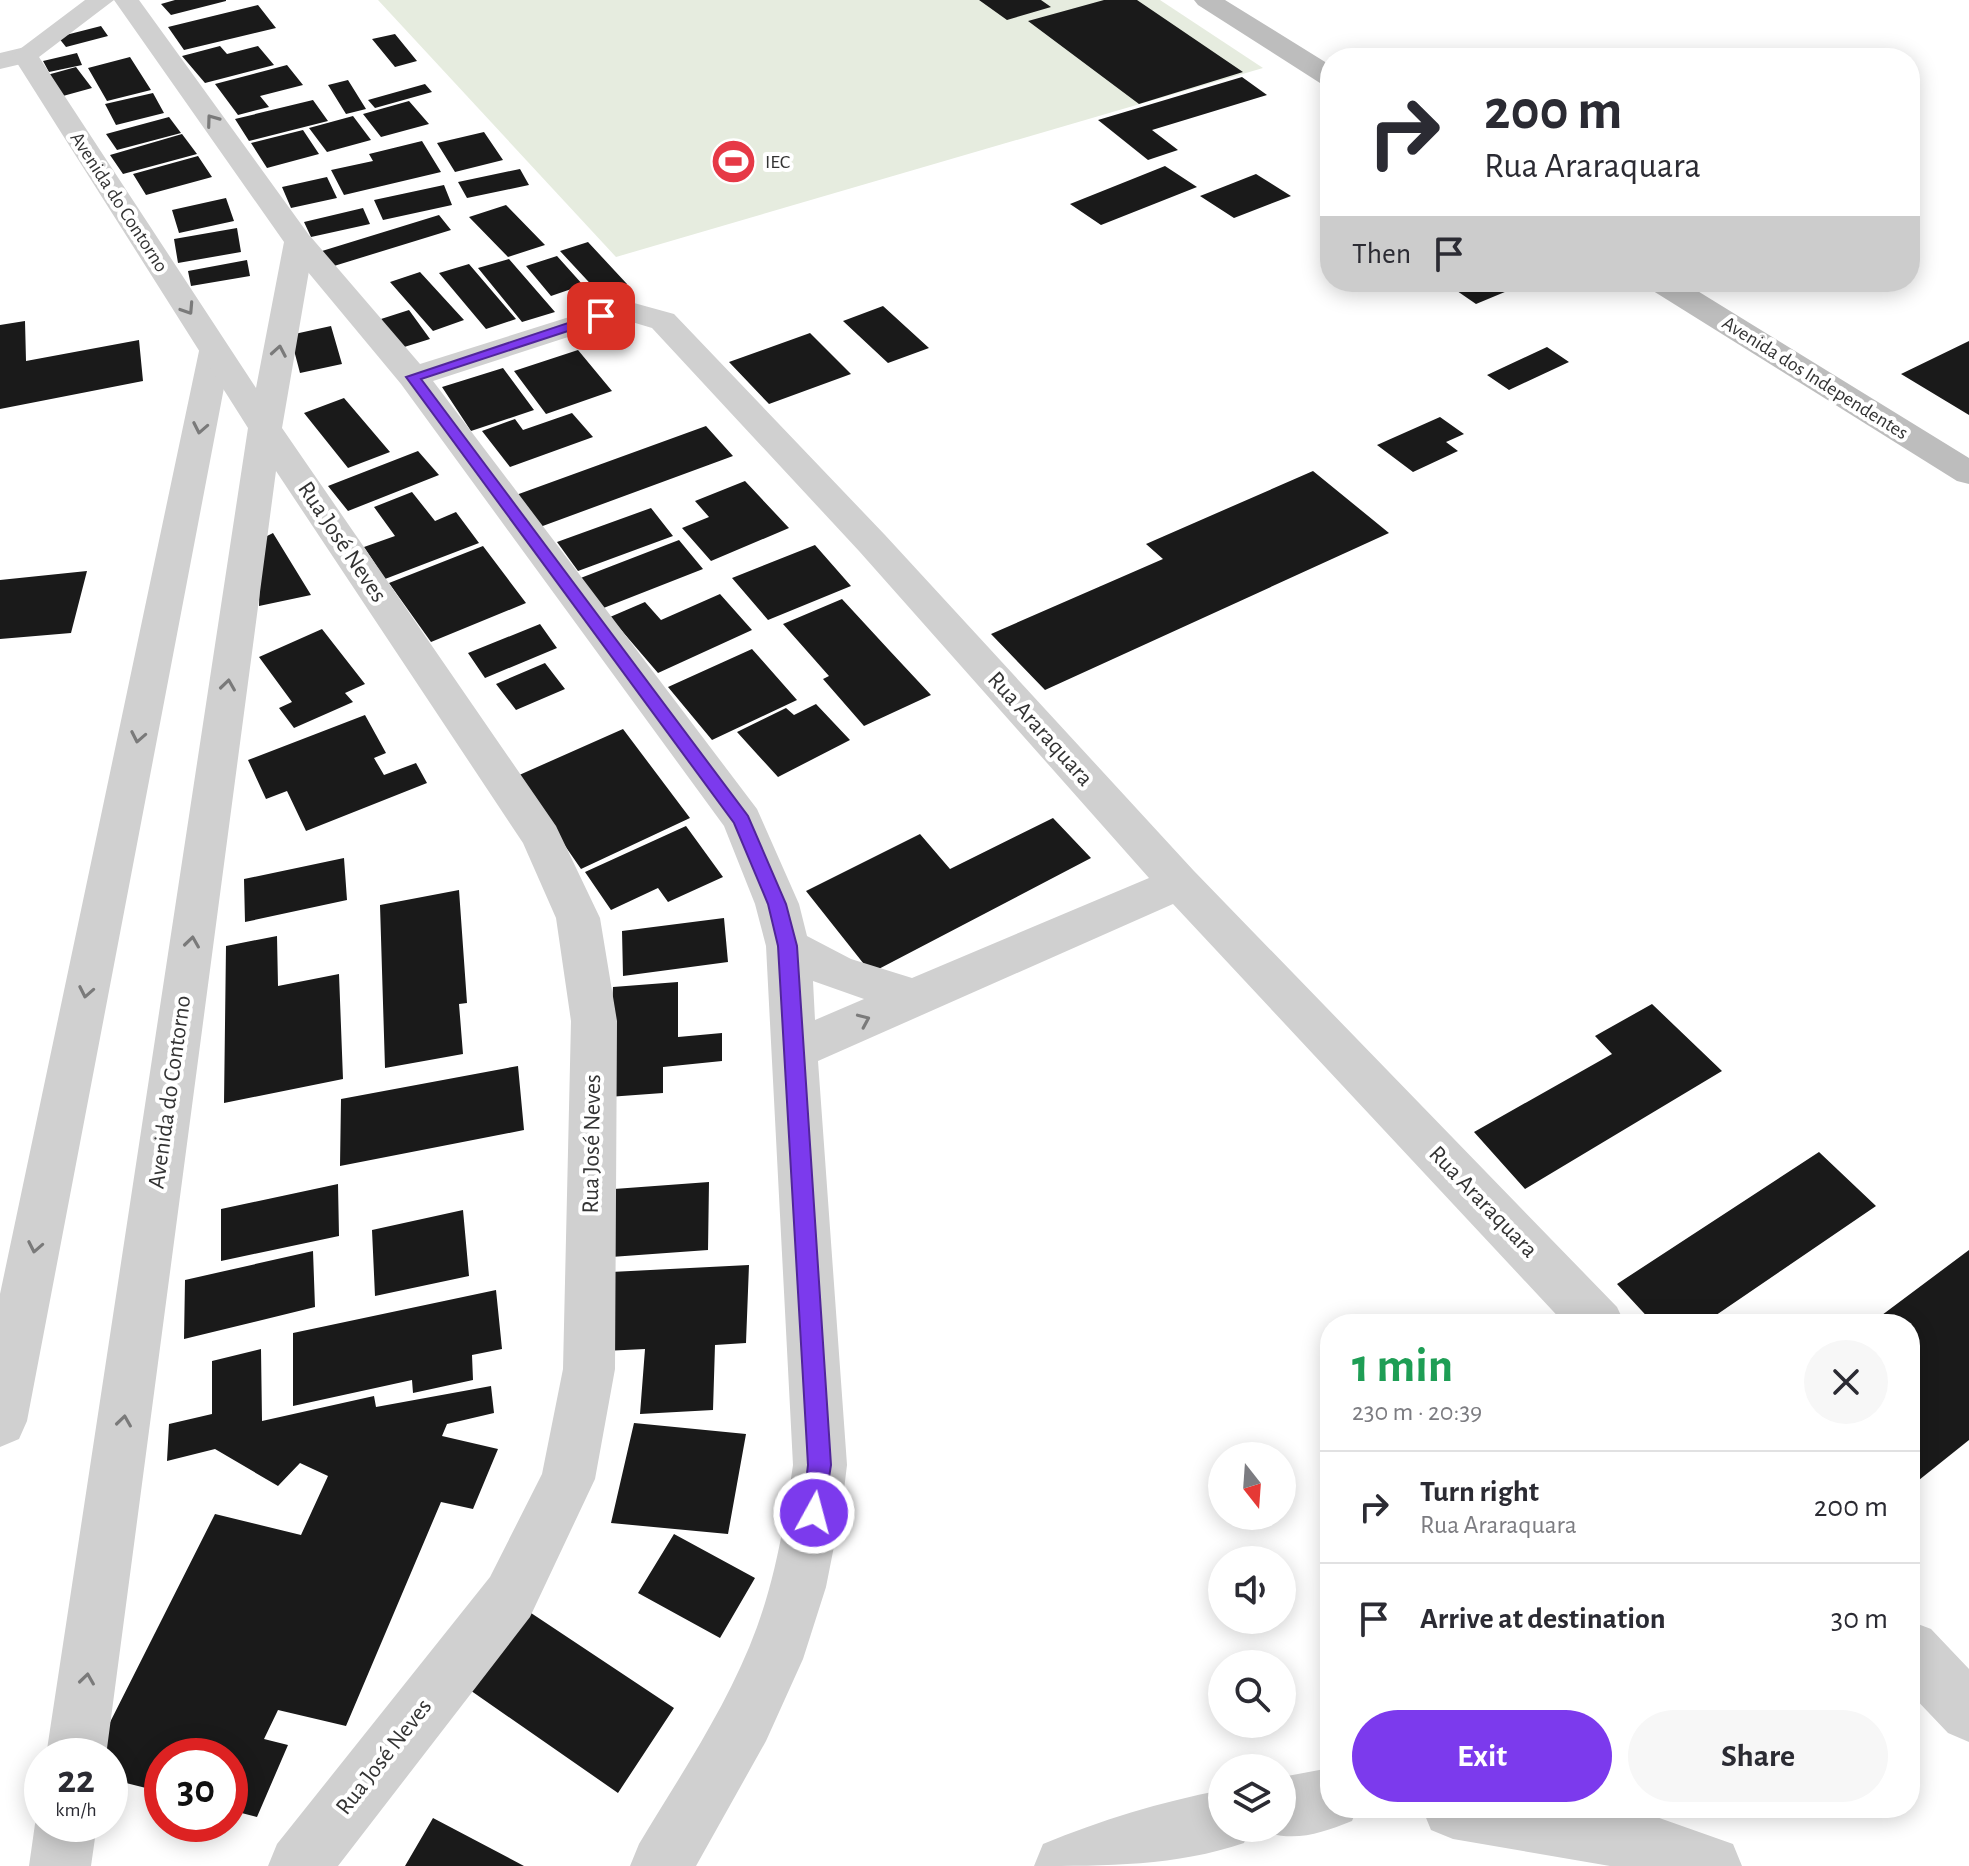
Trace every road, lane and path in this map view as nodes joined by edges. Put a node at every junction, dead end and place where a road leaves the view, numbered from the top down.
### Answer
1 (101, 0) edge
2 (126, 0) edge
3 (1207, 0) edge
4 (12, 58) edge
5 (1320, 71) edge
6 (299, 242) junction
7 (1677, 292) edge
8 (215, 351) junction
9 (413, 377) junction
10 (265, 428) junction
11 (1969, 473) edge
12 (1179, 883) junction
13 (788, 946) junction
14 (914, 997) junction
15 (793, 1051) junction
16 (1589, 1314) edge
17 (0, 1421) edge
18 (1920, 1661) edge
19 (1969, 1712) edge
20 (79, 1738) edge
21 (1320, 1801) edge
22 (1296, 1805) edge
23 (1511, 1818) edge
24 (1208, 1824) edge
25 (63, 1842) edge
26 (60, 1866) edge
27 (299, 1866) edge
28 (661, 1866) edge
29 (1065, 1866) edge
30 (1711, 1866) edge

1 - 4 street, Avenida do Contorno
6 -> 2 street
3 - 5 main road
4 -> 8 street, Avenida do Contorno
6 - 9 street
10 -> 6 street, Avenida do Contorno
7 - 11 main road, Avenida dos Independentes
8 - 10 street, Avenida do Contorno
8 -> 17 street
9 - 12 street, Rua Araraquara
9 - 13 street
20 -> 10 street, Avenida do Contorno
10 - 27 street, Rua José Neves
12 - 14 street
12 - 16 street, Rua Araraquara
13 - 14 street
13 - 15 street
15 -> 14 street
15 - 28 street
18 - 19 street
21 - 22 street
23 - 30 street
24 - 29 street
25 - 26 street

